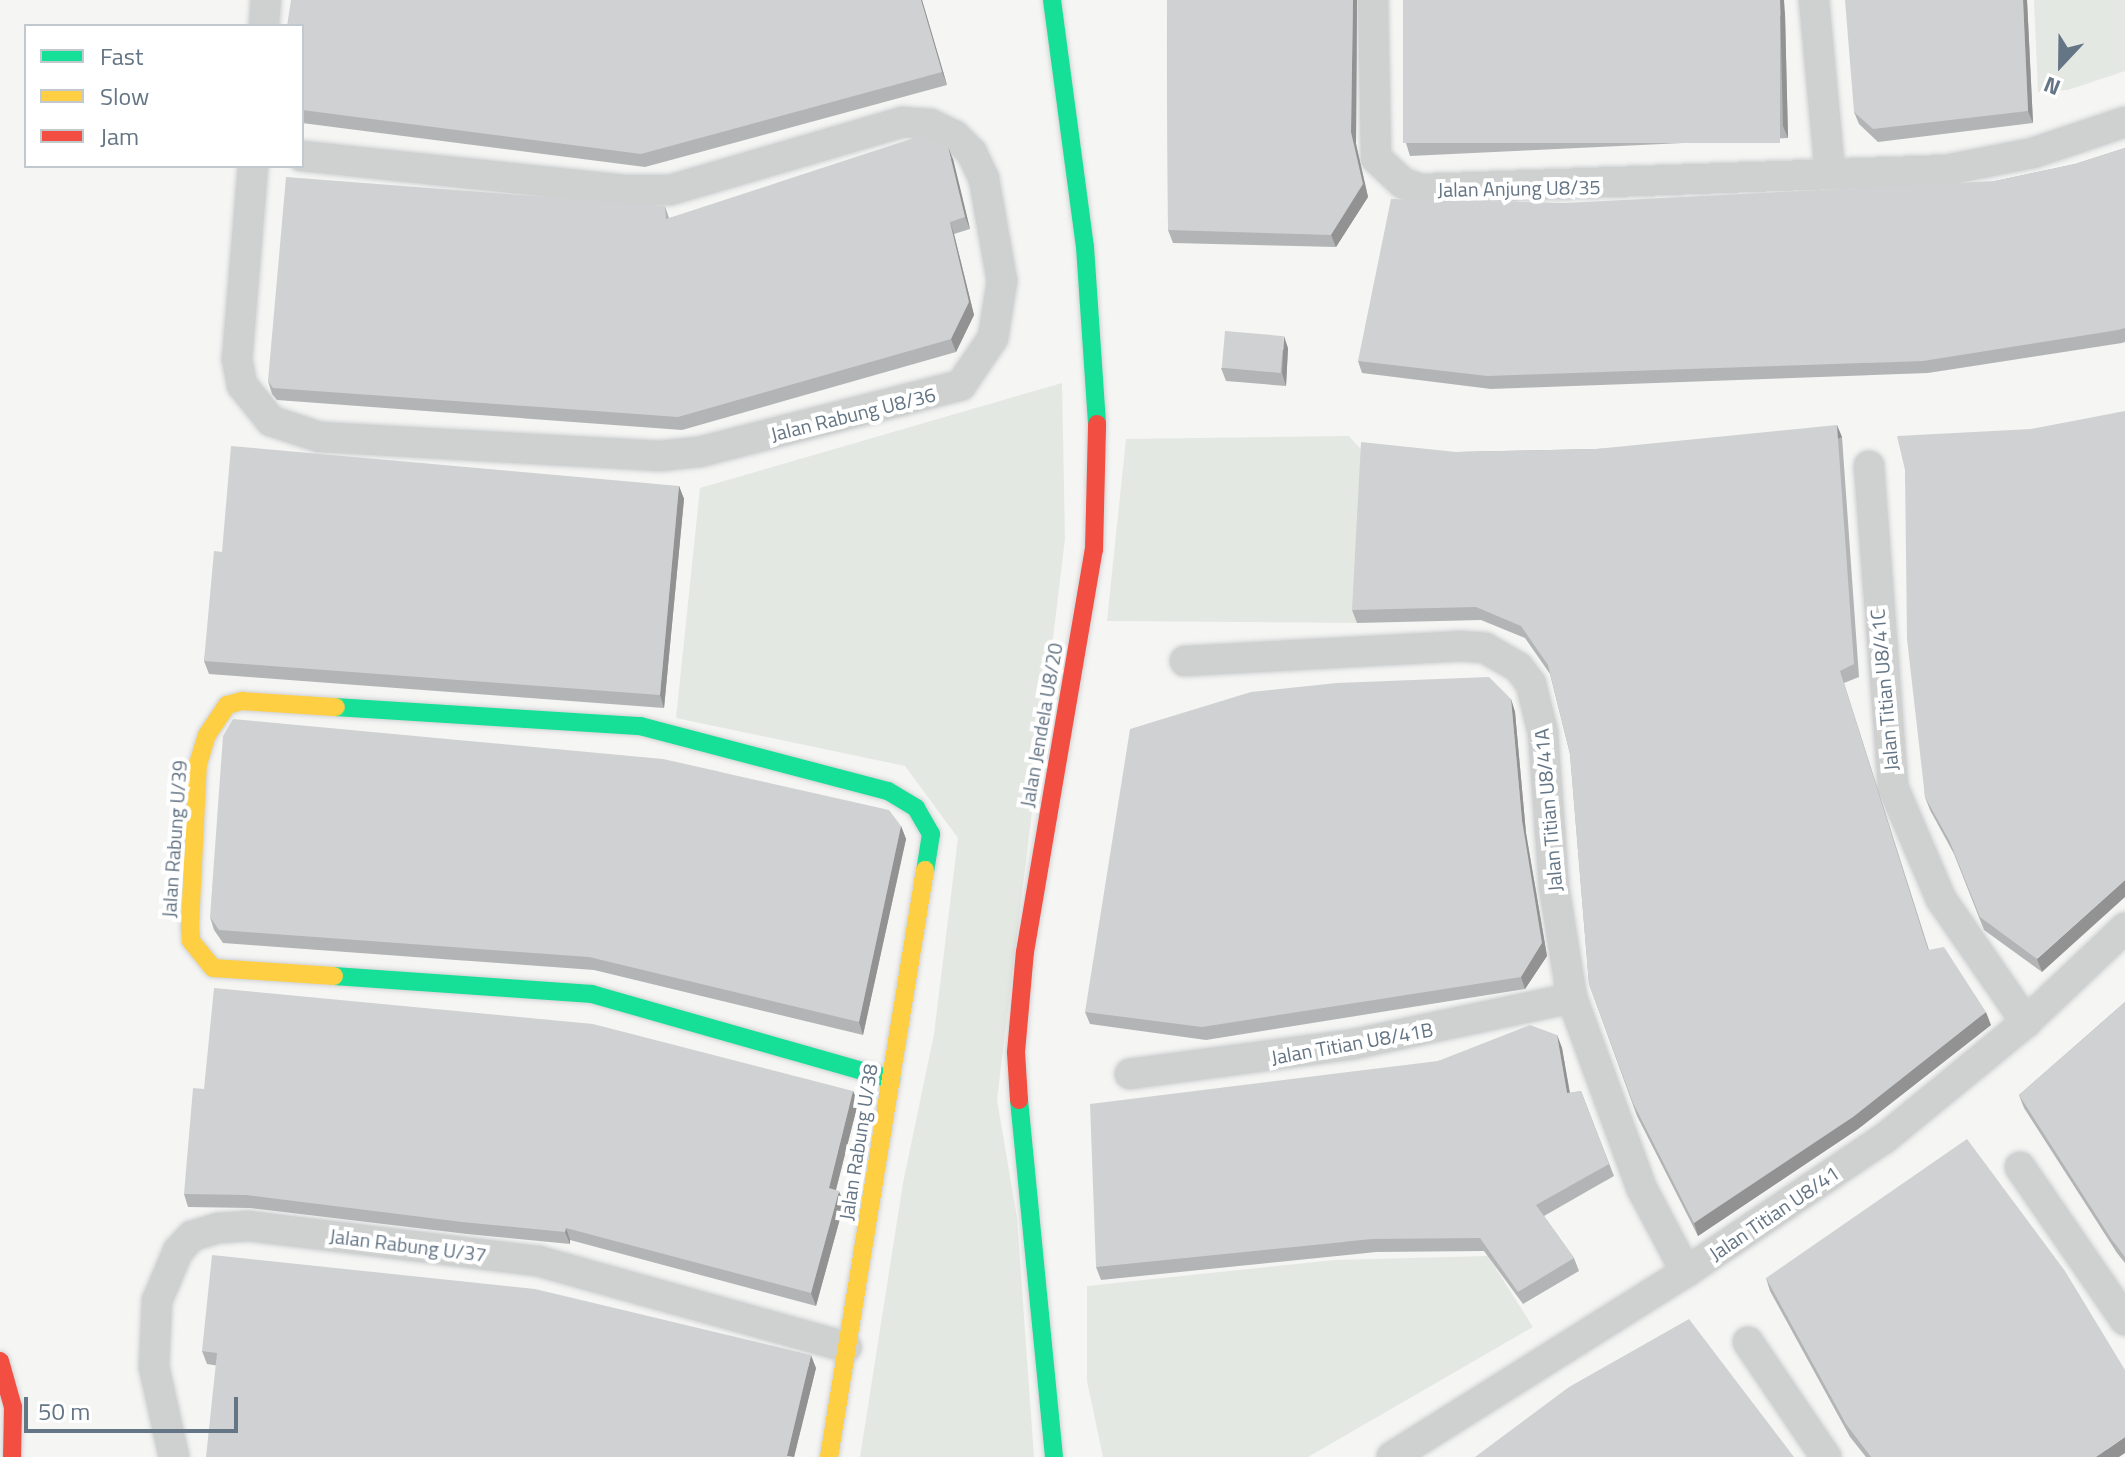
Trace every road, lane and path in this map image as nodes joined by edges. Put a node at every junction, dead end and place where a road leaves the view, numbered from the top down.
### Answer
1 (266, 0) edge
2 (1052, 0) edge
3 (1373, 0) edge
4 (1814, 0) edge
5 (264, 24) edge
6 (2125, 122) edge
7 (304, 156) edge
8 (253, 168) edge
9 (1830, 174) junction
10 (1869, 466) dead end
11 (1185, 661) dead end
12 (931, 834) joint
13 (2125, 928) edge
14 (1572, 998) junction
15 (2026, 1022) junction
16 (1130, 1074) dead end
17 (891, 1079) junction
18 (2020, 1167) dead end
19 (1686, 1272) junction
20 (2125, 1320) edge
21 (1748, 1342) dead end
22 (846, 1347) junction
23 (0, 1361) edge
24 (1404, 1454) edge
25 (12, 1457) edge
26 (174, 1457) edge
27 (829, 1457) edge
28 (1054, 1457) edge
29 (1826, 1457) edge

1 - 5 street
2 - 28 main road, Jalan Jendela U8/20
3 - 9 street, Jalan Anjung U8/35
4 - 9 street
6 - 9 street, Jalan Anjung U8/35
7 - 8 street, Jalan Rabung U8/36
10 - 15 street, Jalan Titian U8/41C
11 - 14 street, Jalan Titian U8/41A
12 - 17 main road, Jalan Rabung U/38
12 - 17 main road, Jalan Rabung U/39
13 - 15 street, Jalan Titian U8/41
14 - 16 street, Jalan Titian U8/41B
14 - 19 street, Jalan Titian U8/41A
15 - 19 street, Jalan Titian U8/41
17 - 22 main road, Jalan Rabung U/38
18 - 20 street
19 - 24 street, Jalan Titian U8/41
21 - 29 street
22 - 26 street, Jalan Rabung U/37
22 - 27 main road, Jalan Rabung U/38
23 - 25 main road

